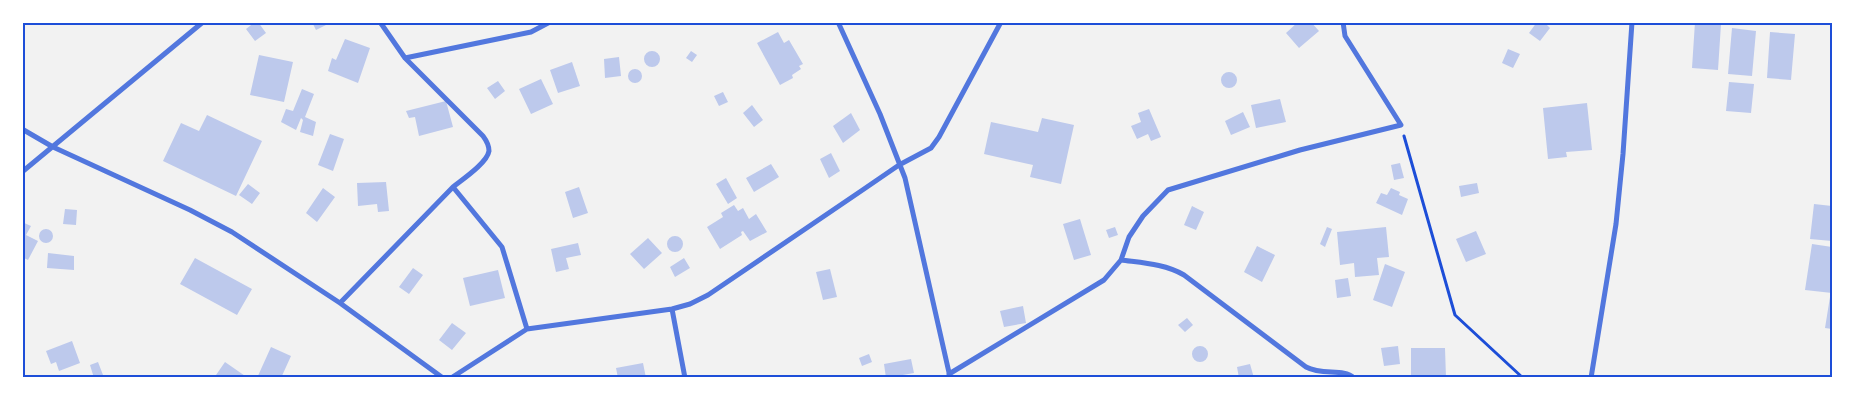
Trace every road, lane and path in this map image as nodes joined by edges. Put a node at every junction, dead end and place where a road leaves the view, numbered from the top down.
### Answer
1 (203, 22) edge
2 (380, 22) edge
3 (550, 22) edge
4 (838, 22) edge
5 (1001, 22) edge
6 (1343, 22) edge
7 (1632, 22) edge
8 (405, 58) junction
9 (1401, 125) junction
10 (22, 129) edge
11 (53, 147) junction
12 (899, 166) junction
13 (22, 172) edge
14 (453, 187) junction
15 (1122, 260) junction
16 (340, 303) junction
17 (672, 309) junction
18 (527, 330) junction
19 (949, 376) edge
20 (443, 378) edge
21 (451, 378) edge
22 (685, 378) edge
23 (1354, 378) edge
24 (1523, 378) edge
25 (1591, 378) edge

1 - 11 street
2 - 8 street
3 - 8 street
4 - 12 street
5 - 12 street
6 - 9 street
7 - 25 street
8 - 14 street
9 - 15 street
9 - 24 path
10 - 11 street
11 - 13 street
11 - 16 street
12 - 17 street
12 - 19 street
14 - 16 street
14 - 18 street
15 - 19 street
15 - 23 street
16 - 20 street
17 - 18 street
17 - 22 street
18 - 21 street

